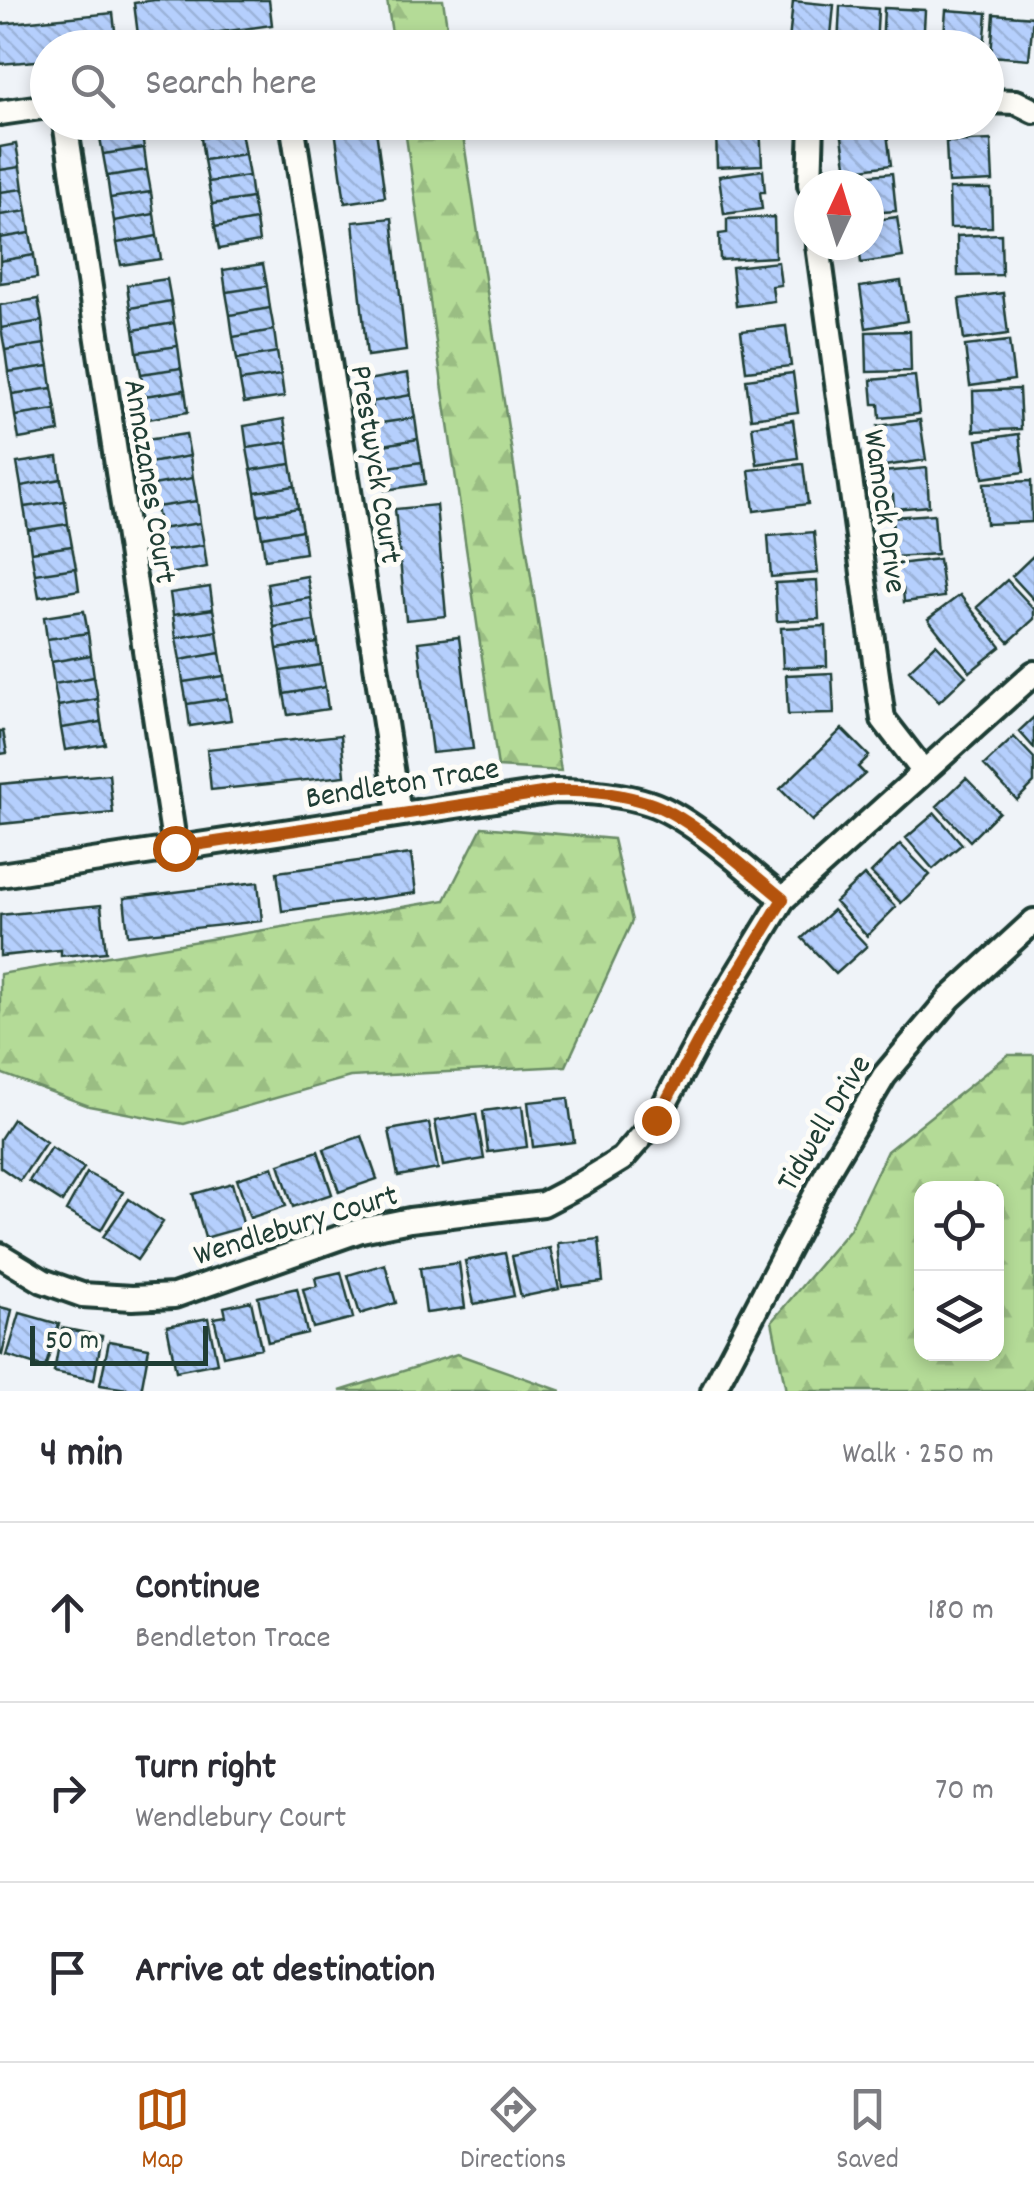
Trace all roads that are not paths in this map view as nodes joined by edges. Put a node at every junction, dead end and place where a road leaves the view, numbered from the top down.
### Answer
1 (1004, 102) edge
2 (30, 109) edge
3 (1034, 110) edge
4 (0, 113) edge
5 (68, 140) edge
6 (295, 140) edge
7 (811, 140) edge
8 (810, 170) edge
9 (820, 260) edge
10 (1034, 673) edge
11 (924, 772) junction
12 (399, 814) junction
13 (175, 848) junction
14 (0, 875) edge
15 (783, 899) junction
16 (1034, 922) edge
17 (0, 1256) edge
18 (713, 1391) edge

1 - 3 street
2 - 4 street
5 - 13 street, Annazanes Court
6 - 12 street, Prestwyck Court
7 - 8 street
9 - 11 street, Wamock Drive
10 - 11 street, Wendlebury Court
11 - 15 street, Wendlebury Court
12 - 13 street, Bendleton Trace
12 - 15 street, Bendleton Trace
13 - 14 street, Bendleton Trace
15 - 17 street, Wendlebury Court
16 - 18 street, Tidwell Drive

